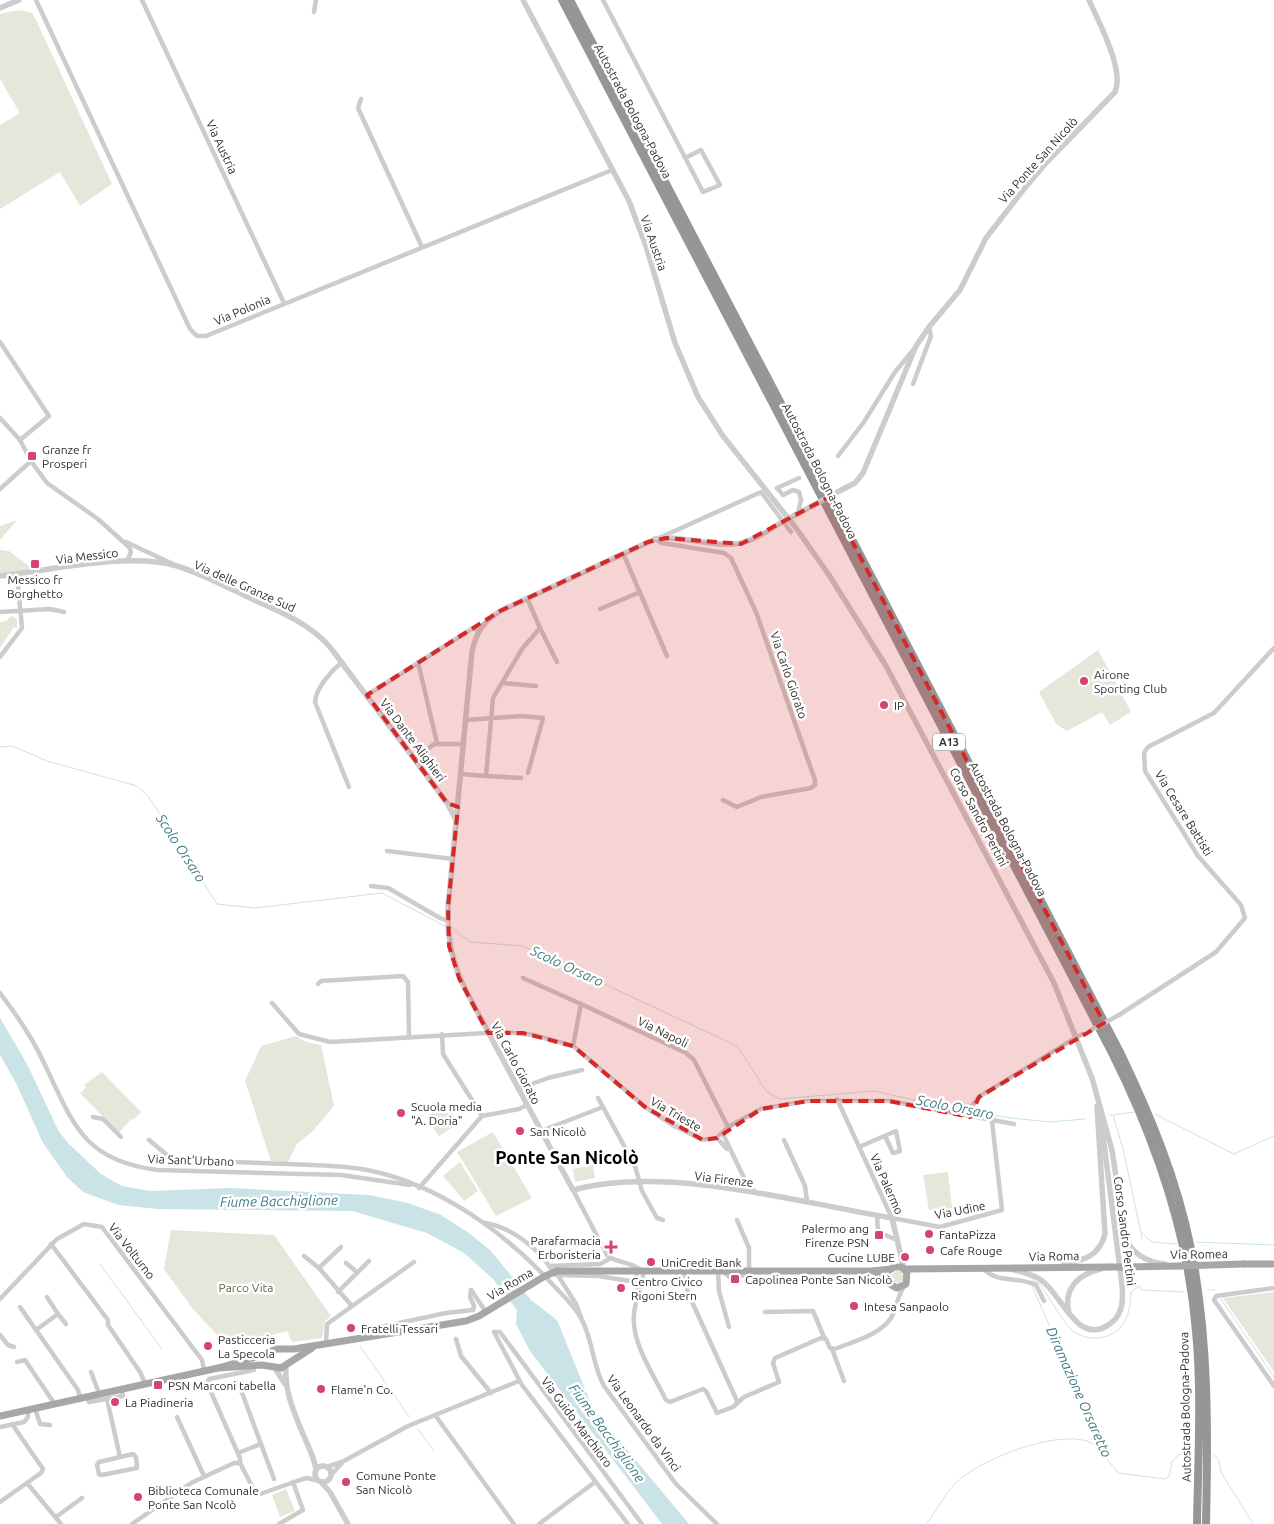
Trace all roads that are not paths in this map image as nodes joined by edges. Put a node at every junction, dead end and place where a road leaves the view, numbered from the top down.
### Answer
1 (19, 0) edge
2 (36, 0) edge
3 (142, 0) edge
4 (316, 0) edge
5 (523, 0) edge
6 (562, 0) edge
7 (570, 0) edge
8 (603, 0) edge
9 (1089, 0) edge
10 (0, 8) edge
11 (314, 12) dead end
12 (360, 100) dead end
13 (685, 158) junction
14 (612, 170) junction
15 (422, 247) junction
16 (284, 303) junction
17 (928, 327) junction
18 (0, 342) edge
19 (916, 346) junction
20 (913, 384) dead end
21 (0, 418) edge
22 (20, 440) junction
23 (838, 456) dead end
24 (31, 462) junction
25 (798, 478) dead end
26 (0, 489) edge
27 (764, 491) junction
28 (797, 514) junction
29 (791, 532) dead end
30 (657, 539) junction
31 (122, 540) junction
32 (623, 553) junction
33 (127, 561) junction
34 (177, 566) junction
35 (17, 574) junction
36 (0, 576) edge
37 (640, 592) junction
38 (526, 598) junction
39 (600, 609) dead end
40 (20, 610) junction
41 (0, 612) edge
42 (64, 612) dead end
43 (540, 628) junction
44 (479, 630) junction
45 (1274, 648) edge
46 (667, 656) dead end
47 (0, 657) edge
48 (342, 662) junction
49 (418, 662) junction
50 (557, 662) dead end
51 (346, 668) joint
52 (503, 683) junction
53 (536, 686) dead end
54 (367, 695) junction
55 (491, 718) junction
56 (466, 720) junction
57 (437, 743) junction
58 (464, 744) junction
59 (414, 759) junction
60 (528, 773) dead end
61 (462, 774) junction
62 (486, 776) junction
63 (521, 778) dead end
64 (349, 787) dead end
65 (459, 799) junction
66 (723, 800) dead end
67 (447, 803) junction
68 (453, 811) junction
69 (456, 827) junction
70 (387, 852) dead end
71 (453, 859) junction
72 (371, 886) dead end
73 (448, 922) junction
74 (523, 978) dead end
75 (318, 984) dead end
76 (0, 993) edge
77 (272, 1003) dead end
78 (581, 1004) junction
79 (442, 1034) junction
80 (409, 1036) junction
81 (490, 1036) junction
82 (573, 1046) junction
83 (582, 1070) dead end
84 (518, 1089) junction
85 (1096, 1094) junction
86 (598, 1098) dead end
87 (838, 1099) junction
88 (527, 1105) junction
89 (603, 1107) junction
90 (970, 1113) junction
91 (482, 1116) junction
92 (93, 1117) dead end
93 (992, 1121) junction
94 (1014, 1124) dead end
95 (728, 1127) junction
96 (541, 1132) junction
97 (723, 1134) junction
98 (885, 1136) junction
99 (121, 1137) dead end
100 (717, 1138) junction
101 (149, 1140) dead end
102 (784, 1140) dead end
103 (859, 1147) junction
104 (733, 1156) junction
105 (742, 1172) junction
106 (432, 1175) junction
107 (638, 1181) junction
108 (746, 1182) junction
109 (412, 1185) junction
110 (419, 1188) junction
111 (425, 1190) junction
112 (573, 1190) junction
113 (742, 1191) junction
114 (757, 1194) junction
115 (807, 1201) junction
116 (877, 1216) junction
117 (892, 1218) junction
118 (663, 1220) dead end
119 (737, 1220) dead end
120 (483, 1223) junction
121 (897, 1240) junction
122 (51, 1244) junction
123 (341, 1247) dead end
124 (304, 1256) dead end
125 (611, 1258) junction
126 (900, 1258) junction
127 (369, 1261) dead end
128 (346, 1262) dead end
129 (414, 1262) dead end
130 (1273, 1264) edge
131 (1125, 1266) joint
132 (1180, 1266) junction
133 (1110, 1267) junction
134 (319, 1268) junction
135 (551, 1268) joint
136 (892, 1268) junction
137 (1008, 1268) junction
138 (1051, 1268) junction
139 (905, 1269) junction
140 (984, 1269) junction
141 (873, 1271) junction
142 (924, 1271) junction
143 (357, 1272) junction
144 (641, 1272) junction
145 (684, 1272) junction
146 (721, 1272) junction
147 (749, 1272) junction
148 (543, 1277) junction
149 (637, 1282) junction
150 (643, 1283) junction
151 (889, 1283) junction
152 (906, 1283) junction
153 (1274, 1288) edge
154 (338, 1292) junction
155 (47, 1297) dead end
156 (0, 1298) edge
157 (638, 1299) junction
158 (897, 1299) junction
159 (1044, 1301) dead end
160 (352, 1306) junction
161 (20, 1307) dead end
162 (486, 1312) junction
163 (765, 1312) dead end
164 (58, 1314) junction
165 (1071, 1317) junction
166 (581, 1318) junction
167 (66, 1324) dead end
168 (729, 1326) dead end
169 (36, 1330) junction
170 (0, 1335) edge
171 (368, 1335) junction
172 (824, 1338) junction
173 (456, 1339) dead end
174 (324, 1343) junction
175 (14, 1347) dead end
176 (281, 1348) junction
177 (832, 1349) junction
178 (271, 1352) junction
179 (17, 1362) dead end
180 (287, 1364) junction
181 (273, 1366) junction
182 (218, 1368) junction
183 (204, 1370) junction
184 (254, 1370) dead end
185 (91, 1372) dead end
186 (519, 1381) junction
187 (844, 1381) dead end
188 (238, 1382) dead end
189 (144, 1383) junction
190 (286, 1386) junction
191 (1274, 1386) edge
192 (121, 1388) junction
193 (99, 1393) junction
194 (491, 1393) junction
195 (83, 1397) junction
196 (107, 1399) junction
197 (737, 1401) junction
198 (54, 1403) junction
199 (31, 1409) junction
200 (435, 1415) junction
201 (0, 1416) edge
202 (177, 1417) dead end
203 (12, 1424) junction
204 (50, 1426) dead end
205 (0, 1427) edge
206 (261, 1444) junction
207 (238, 1453) junction
208 (313, 1457) junction
209 (120, 1458) junction
210 (342, 1462) junction
211 (240, 1463) junction
212 (325, 1466) junction
213 (315, 1471) junction
214 (204, 1476) junction
215 (330, 1477) junction
216 (274, 1478) dead end
217 (307, 1478) junction
218 (320, 1481) junction
219 (293, 1482) junction
220 (595, 1482) junction
221 (28, 1483) junction
222 (330, 1491) junction
223 (82, 1498) dead end
224 (0, 1502) edge
225 (56, 1517) junction
226 (62, 1524) edge
227 (132, 1524) edge
228 (279, 1524) edge
229 (348, 1524) edge
230 (514, 1524) edge
231 (539, 1524) edge
232 (628, 1524) edge
233 (642, 1524) edge
234 (717, 1524) edge
235 (1197, 1524) edge
236 (1206, 1524) edge

1 - 10 street
2 - 16 street, Via Polonia
3 - 16 street, Via Austria
4 - 11 street
5 - 14 street, Via Austria
6 - 235 highway, Autostrada Bologna-Padova / A13
7 - 236 highway, Autostrada Bologna-Padova / A13
8 - 13 street
9 - 17 street, Via Ponte San Nicolò
12 - 15 street
13 - 13 street
14 - 15 street, Via Polonia
14 - 27 street, Via Austria
15 - 16 street, Via Polonia
17 - 19 street, Via Ponte San Nicolò
17 - 20 street
18 - 22 street
19 - 23 street
19 - 28 street, Via Ponte San Nicolò, bridge
21 - 22 street, Via delle Granze Sud
22 - 24 street, Via delle Granze Sud
24 - 26 street
24 - 31 street, Via delle Granze Sud
25 - 28 street
27 - 29 street
27 - 30 street
27 - 85 street, Corso Sandro Pertini
28 - 30 street, bridge
30 - 32 street
30 - 66 street, Via Carlo Giorato
31 - 33 street
31 - 34 street, Via delle Granze Sud
32 - 37 street
32 - 38 street
33 - 34 street, Via Messico
33 - 35 street, Via Messico
34 - 48 street, Via delle Granze Sud
35 - 36 street, Via Messico
35 - 40 street
37 - 39 street
37 - 46 street
38 - 43 street
38 - 44 street
40 - 41 street
40 - 42 street
40 - 47 street
43 - 50 street
43 - 52 street
44 - 49 street
44 - 56 street, Via Carlo Giorato
45 - 90 street, Via Cesare Battisti, bridge
48 - 51 street, Via delle Granze Sud
48 - 64 street
49 - 54 street
49 - 57 street
51 - 54 street, Via Dante Alighieri
52 - 53 street
52 - 55 street
54 - 59 street, Via Dante Alighieri
55 - 56 street
55 - 60 street
55 - 62 street
56 - 58 street, Via Carlo Giorato
57 - 58 street
57 - 59 street
58 - 61 street, Via Carlo Giorato
59 - 67 street, Via Dante Alighieri
61 - 62 street
61 - 65 street, Via Carlo Giorato
62 - 63 street
65 - 67 street
65 - 68 street, Via Carlo Giorato
65 - 69 street, Via Carlo Giorato
67 - 68 street, Via Dante Alighieri
68 - 69 street, Via Dante Alighieri
69 - 71 street, Via Carlo Giorato
70 - 71 street
71 - 73 street, Via Carlo Giorato
72 - 73 street
73 - 81 street, Via Carlo Giorato
74 - 78 street, Via Napoli
75 - 80 street
76 - 109 street, Via Sant'Urbano
77 - 80 street
78 - 82 street
78 - 95 street, Via Napoli
79 - 80 street
79 - 81 street
79 - 91 street
81 - 82 street, Via Trieste
81 - 84 street, Via Carlo Giorato
82 - 100 street, Via Trieste
83 - 84 street
84 - 88 street, Via Carlo Giorato
85 - 132 street, Corso Sandro Pertini
85 - 138 street, Corso Sandro Pertini
85 - 165 street, Corso Sandro Pertini
86 - 89 street
87 - 90 street
87 - 95 street
87 - 103 street, Via Palermo
88 - 91 street
88 - 96 street, Via Carlo Giorato
89 - 96 street
89 - 107 street
90 - 93 street
91 - 106 street
92 - 99 street
93 - 94 street
93 - 117 street, Via Udine
95 - 97 street
96 - 112 street, Via Carlo Giorato
97 - 100 street
97 - 104 street
98 - 98 street, Via Palermo
98 - 103 street, Via Palermo
100 - 104 street
101 - 109 street, Via Sant'Urbano
102 - 115 street
103 - 117 street, Via Palermo
104 - 105 street
105 - 108 street
105 - 113 street
106 - 110 street
106 - 111 street
107 - 112 street, Via Firenze
107 - 113 street, Via Firenze
107 - 118 street
108 - 113 street
108 - 114 street
109 - 110 street, Via Sant'Urbano
110 - 111 street, Via Sant'Urbano
111 - 120 street, Via Sant'Urbano
112 - 125 street, Via Carlo Giorato
113 - 114 street, Via Firenze
114 - 115 street, Via Firenze
115 - 116 street, Via Firenze
116 - 117 street, Via Firenze
116 - 121 street
117 - 121 street, Via Palermo
119 - 147 street
120 - 135 street, Via Sant'Urbano
120 - 148 street, Via Sant'Urbano
121 - 126 street, Via Palermo
122 - 156 street, Via Volturno
122 - 183 street, Via Volturno
122 - 189 street
123 - 134 street
124 - 134 street
125 - 135 street, Via Roma
125 - 144 street
126 - 136 street
126 - 139 street, Via Palermo
127 - 143 street
128 - 143 street
129 - 160 street
130 - 132 main road, Via Romea, bridge
131 - 132 main road, Via Romea
131 - 133 main road, Via Roma, bridge
133 - 138 main road, Via Roma
133 - 165 street, Corso Sandro Pertini
134 - 154 street
136 - 139 main road
136 - 141 main road, Via Roma
136 - 151 main road
137 - 138 main road, Via Roma
137 - 140 main road, Via Roma
137 - 165 street, Corso Sandro Pertini
139 - 142 main road, Via Roma
139 - 152 main road
140 - 142 main road, Via Roma
140 - 159 street, Via Roma
141 - 147 main road, Via Roma
141 - 151 main road
142 - 152 main road
143 - 154 street
144 - 145 main road, Via Roma
144 - 148 main road, Via Roma
144 - 149 street
144 - 150 street
145 - 146 main road, Via Roma
145 - 197 street
146 - 147 main road, Via Roma
146 - 168 street
148 - 162 main road, Via Roma
148 - 166 street, Via Leonardo da Vinci
149 - 150 street
149 - 157 street
149 - 166 street, Via Leonardo da Vinci
150 - 157 street
151 - 152 main road
151 - 158 street
152 - 158 street
153 - 191 street
154 - 160 street
155 - 164 street
157 - 197 street
158 - 177 street
160 - 174 street
161 - 169 street
162 - 171 main road, Via Roma
162 - 171 street
163 - 172 street
164 - 167 street
164 - 169 street
166 - 234 street, Via Leonardo da Vinci
169 - 195 street
170 - 175 street
171 - 174 main road, Via Roma
172 - 177 street
172 - 197 street
173 - 194 street
174 - 176 main road, Via Roma
174 - 180 main road
176 - 178 main road
176 - 180 main road
177 - 187 street
178 - 181 main road
178 - 182 main road
179 - 198 street
180 - 181 main road
180 - 190 street
181 - 182 main road
181 - 190 street
182 - 183 main road
183 - 189 main road
184 - 207 street
185 - 193 street
186 - 194 street
186 - 220 street
186 - 233 street, Via Guido Marchioro
188 - 206 street
189 - 192 main road
190 - 208 street
192 - 193 main road
192 - 196 street
193 - 195 main road
194 - 200 street
195 - 196 street
195 - 198 main road
196 - 209 street
198 - 199 main road
199 - 201 main road
199 - 203 street
199 - 204 street
200 - 210 street
200 - 230 street
202 - 214 street
203 - 205 street
203 - 221 street
206 - 207 street
206 - 216 street
207 - 211 street
208 - 212 street
208 - 213 street
209 - 209 street
210 - 212 street
210 - 215 street
211 - 214 street
211 - 219 street
212 - 213 street
212 - 215 street
213 - 217 street
213 - 218 street
214 - 227 street
215 - 218 street
215 - 222 street
217 - 218 street
217 - 219 street
218 - 222 street
219 - 228 street
220 - 231 street
220 - 232 street
221 - 224 street
221 - 225 street
222 - 229 street
223 - 225 street
225 - 226 street

